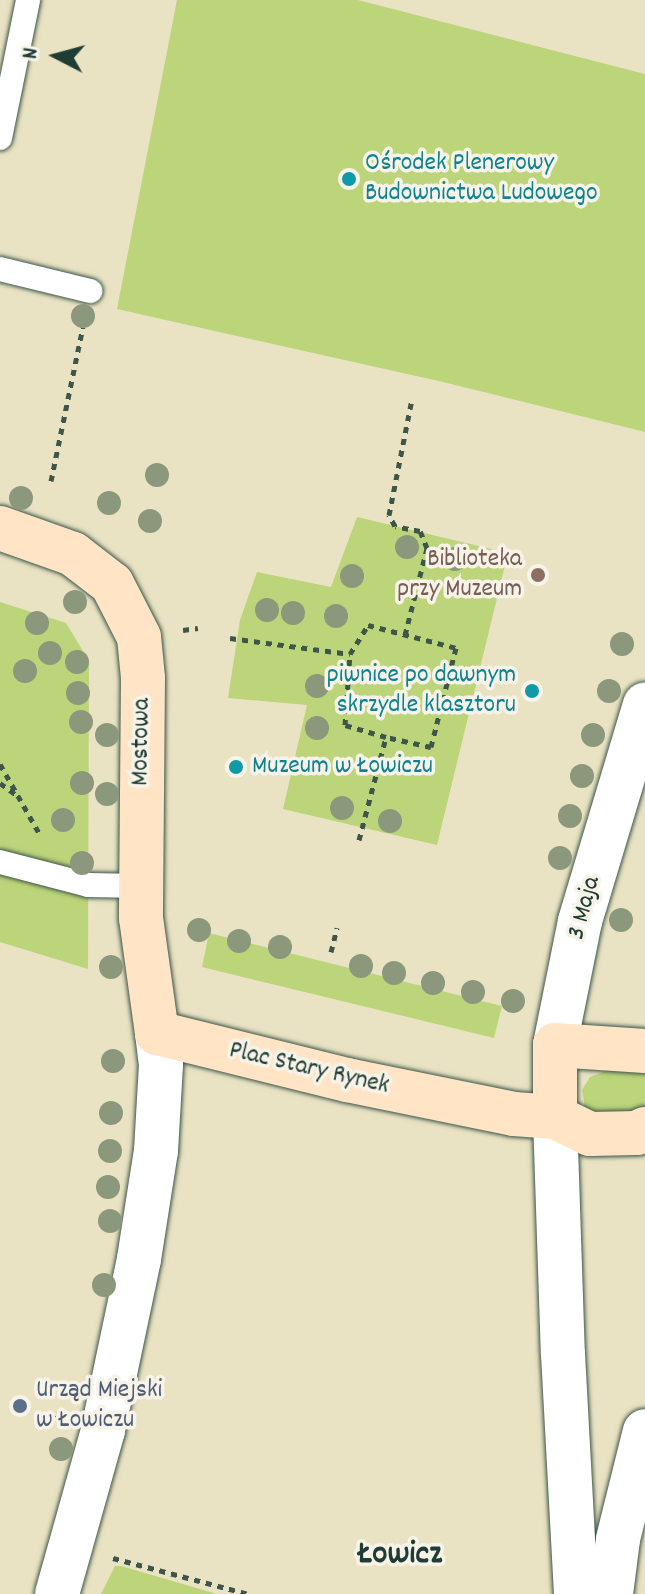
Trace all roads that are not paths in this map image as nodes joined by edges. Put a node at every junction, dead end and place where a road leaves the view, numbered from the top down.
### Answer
1 (28, 0) edge
2 (0, 138) edge
3 (0, 269) edge
4 (90, 291) road end
5 (0, 528) edge
6 (645, 705) edge
7 (0, 862) edge
8 (141, 886) junction
9 (157, 1033) junction
10 (555, 1045) junction
11 (645, 1051) edge
12 (555, 1117) junction
13 (645, 1129) edge
14 (645, 1431) edge
15 (57, 1594) edge
16 (576, 1594) edge
17 (611, 1594) edge

1 - 2 lane
3 - 4 lane
5 - 8 street, Mostowa
6 - 10 street, 3 Maja
7 - 8 lane
8 - 9 street, Mostowa
9 - 12 street, Plac Stary Rynek
9 - 15 street
10 - 11 street
10 - 12 street, 3 Maja
12 - 13 street
12 - 16 street
14 - 17 street

